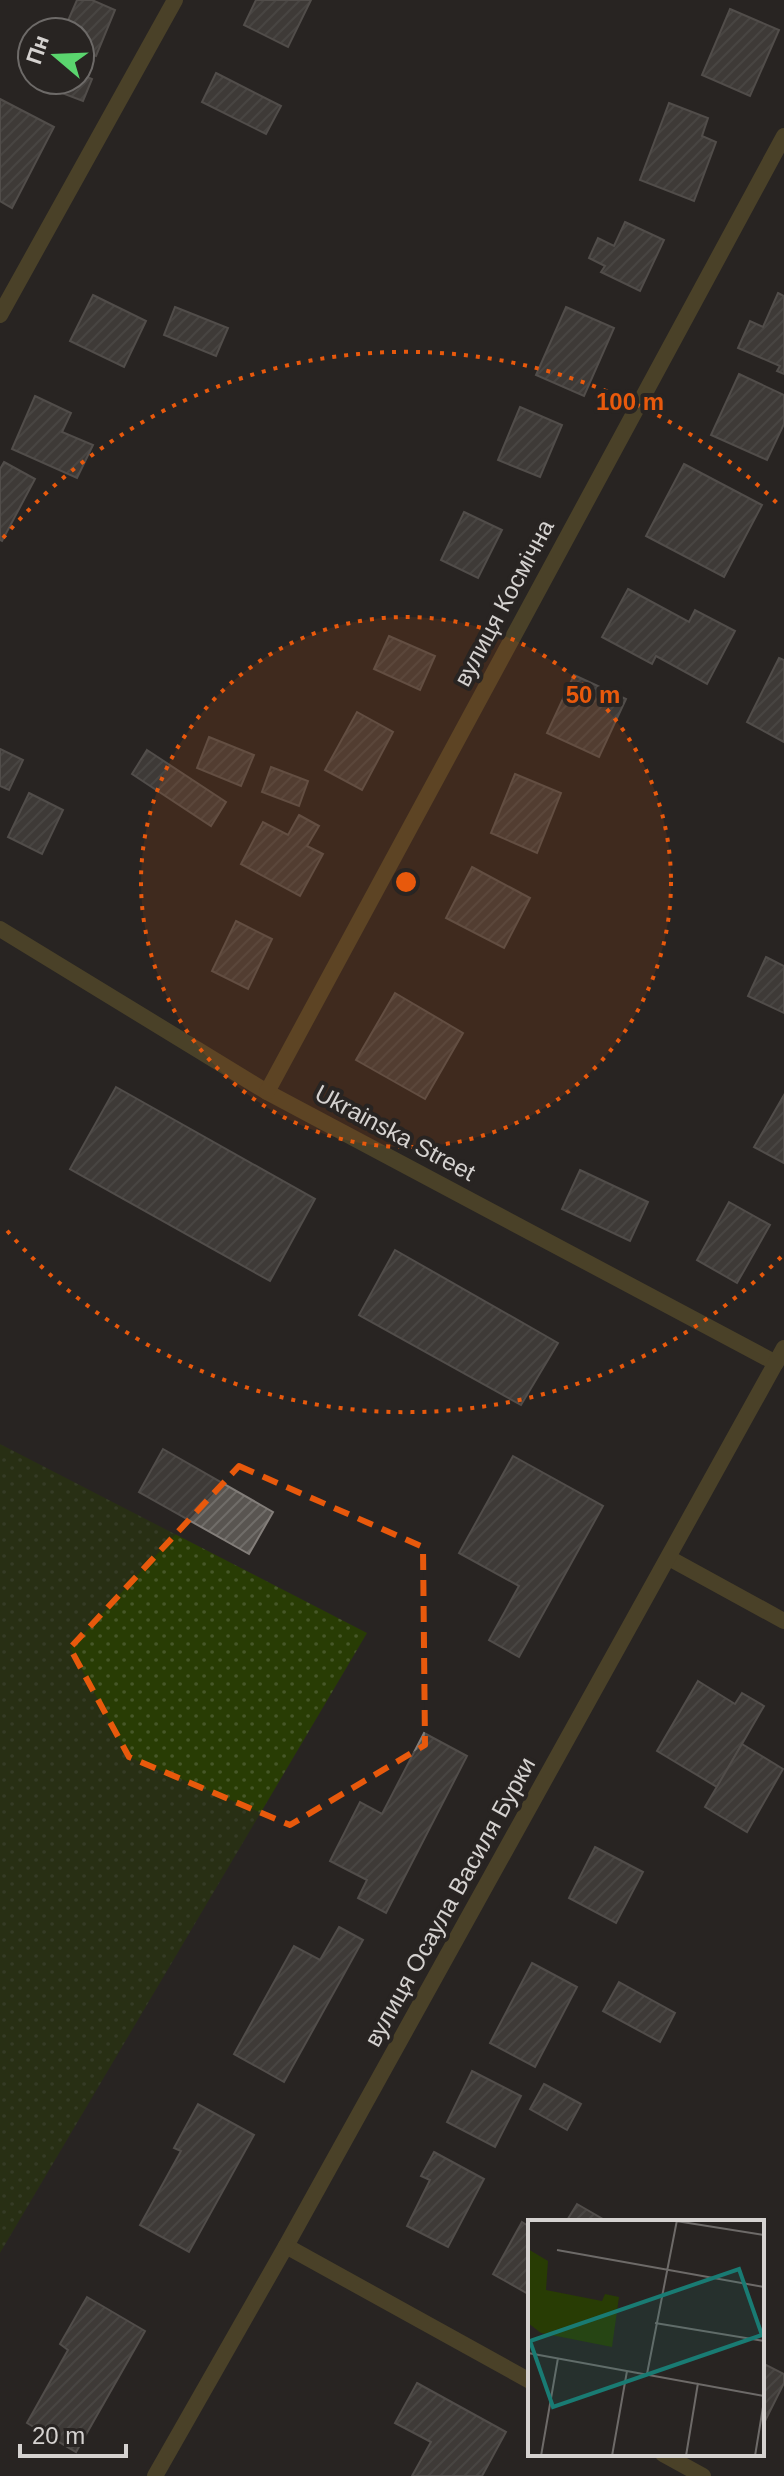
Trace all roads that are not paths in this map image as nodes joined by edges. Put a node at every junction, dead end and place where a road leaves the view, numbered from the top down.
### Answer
1 (175, 0) edge
2 (784, 136) edge
3 (0, 315) edge
4 (0, 929) edge
5 (267, 1092) junction
6 (780, 1356) edge
7 (669, 1558) junction
8 (784, 1621) edge
9 (286, 2246) junction
10 (528, 2380) edge
11 (667, 2456) edge
12 (155, 2476) edge
13 (703, 2476) edge

1 - 3 street
2 - 5 street, вулиця Космічна
4 - 5 street, Ukrainska Street
5 - 6 street, Ukrainska Street
6 - 7 street, вулиця Осаула Василя Бурки
7 - 8 street
7 - 9 street, вулиця Осаула Василя Бурки
9 - 10 street
9 - 12 street, вулиця Осаула Василя Бурки
11 - 13 street

